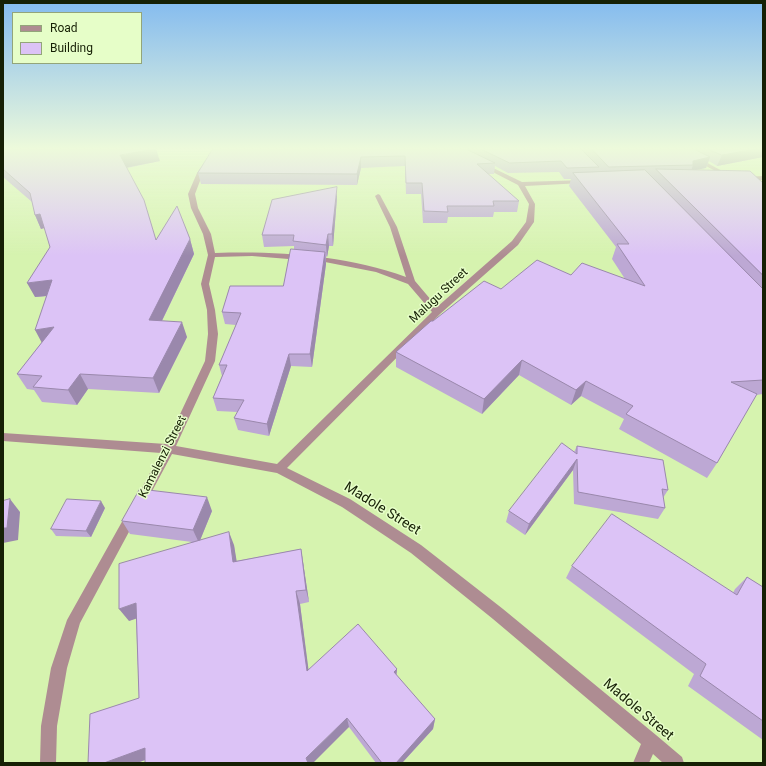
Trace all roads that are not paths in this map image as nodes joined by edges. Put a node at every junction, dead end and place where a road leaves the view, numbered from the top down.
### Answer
1 (521, 184) edge
2 (194, 185) edge
3 (378, 196) dead end
4 (212, 255) junction
5 (411, 282) junction
6 (437, 312) junction
7 (3, 437) edge
8 (169, 450) junction
9 (279, 469) junction
10 (650, 741) junction
11 (48, 763) edge
12 (640, 763) edge
13 (676, 763) edge

1 - 6 street, Malugu Street
2 - 4 street, Kamalenzi Street
3 - 5 street
4 - 5 street
4 - 8 street, Kamalenzi Street
5 - 6 street
6 - 9 street, Malugu Street
7 - 8 street, Madole Street
8 - 9 street, Madole Street
8 - 11 street, Kamalenzi Street
9 - 10 street, Madole Street
10 - 12 street
10 - 13 street, Madole Street

